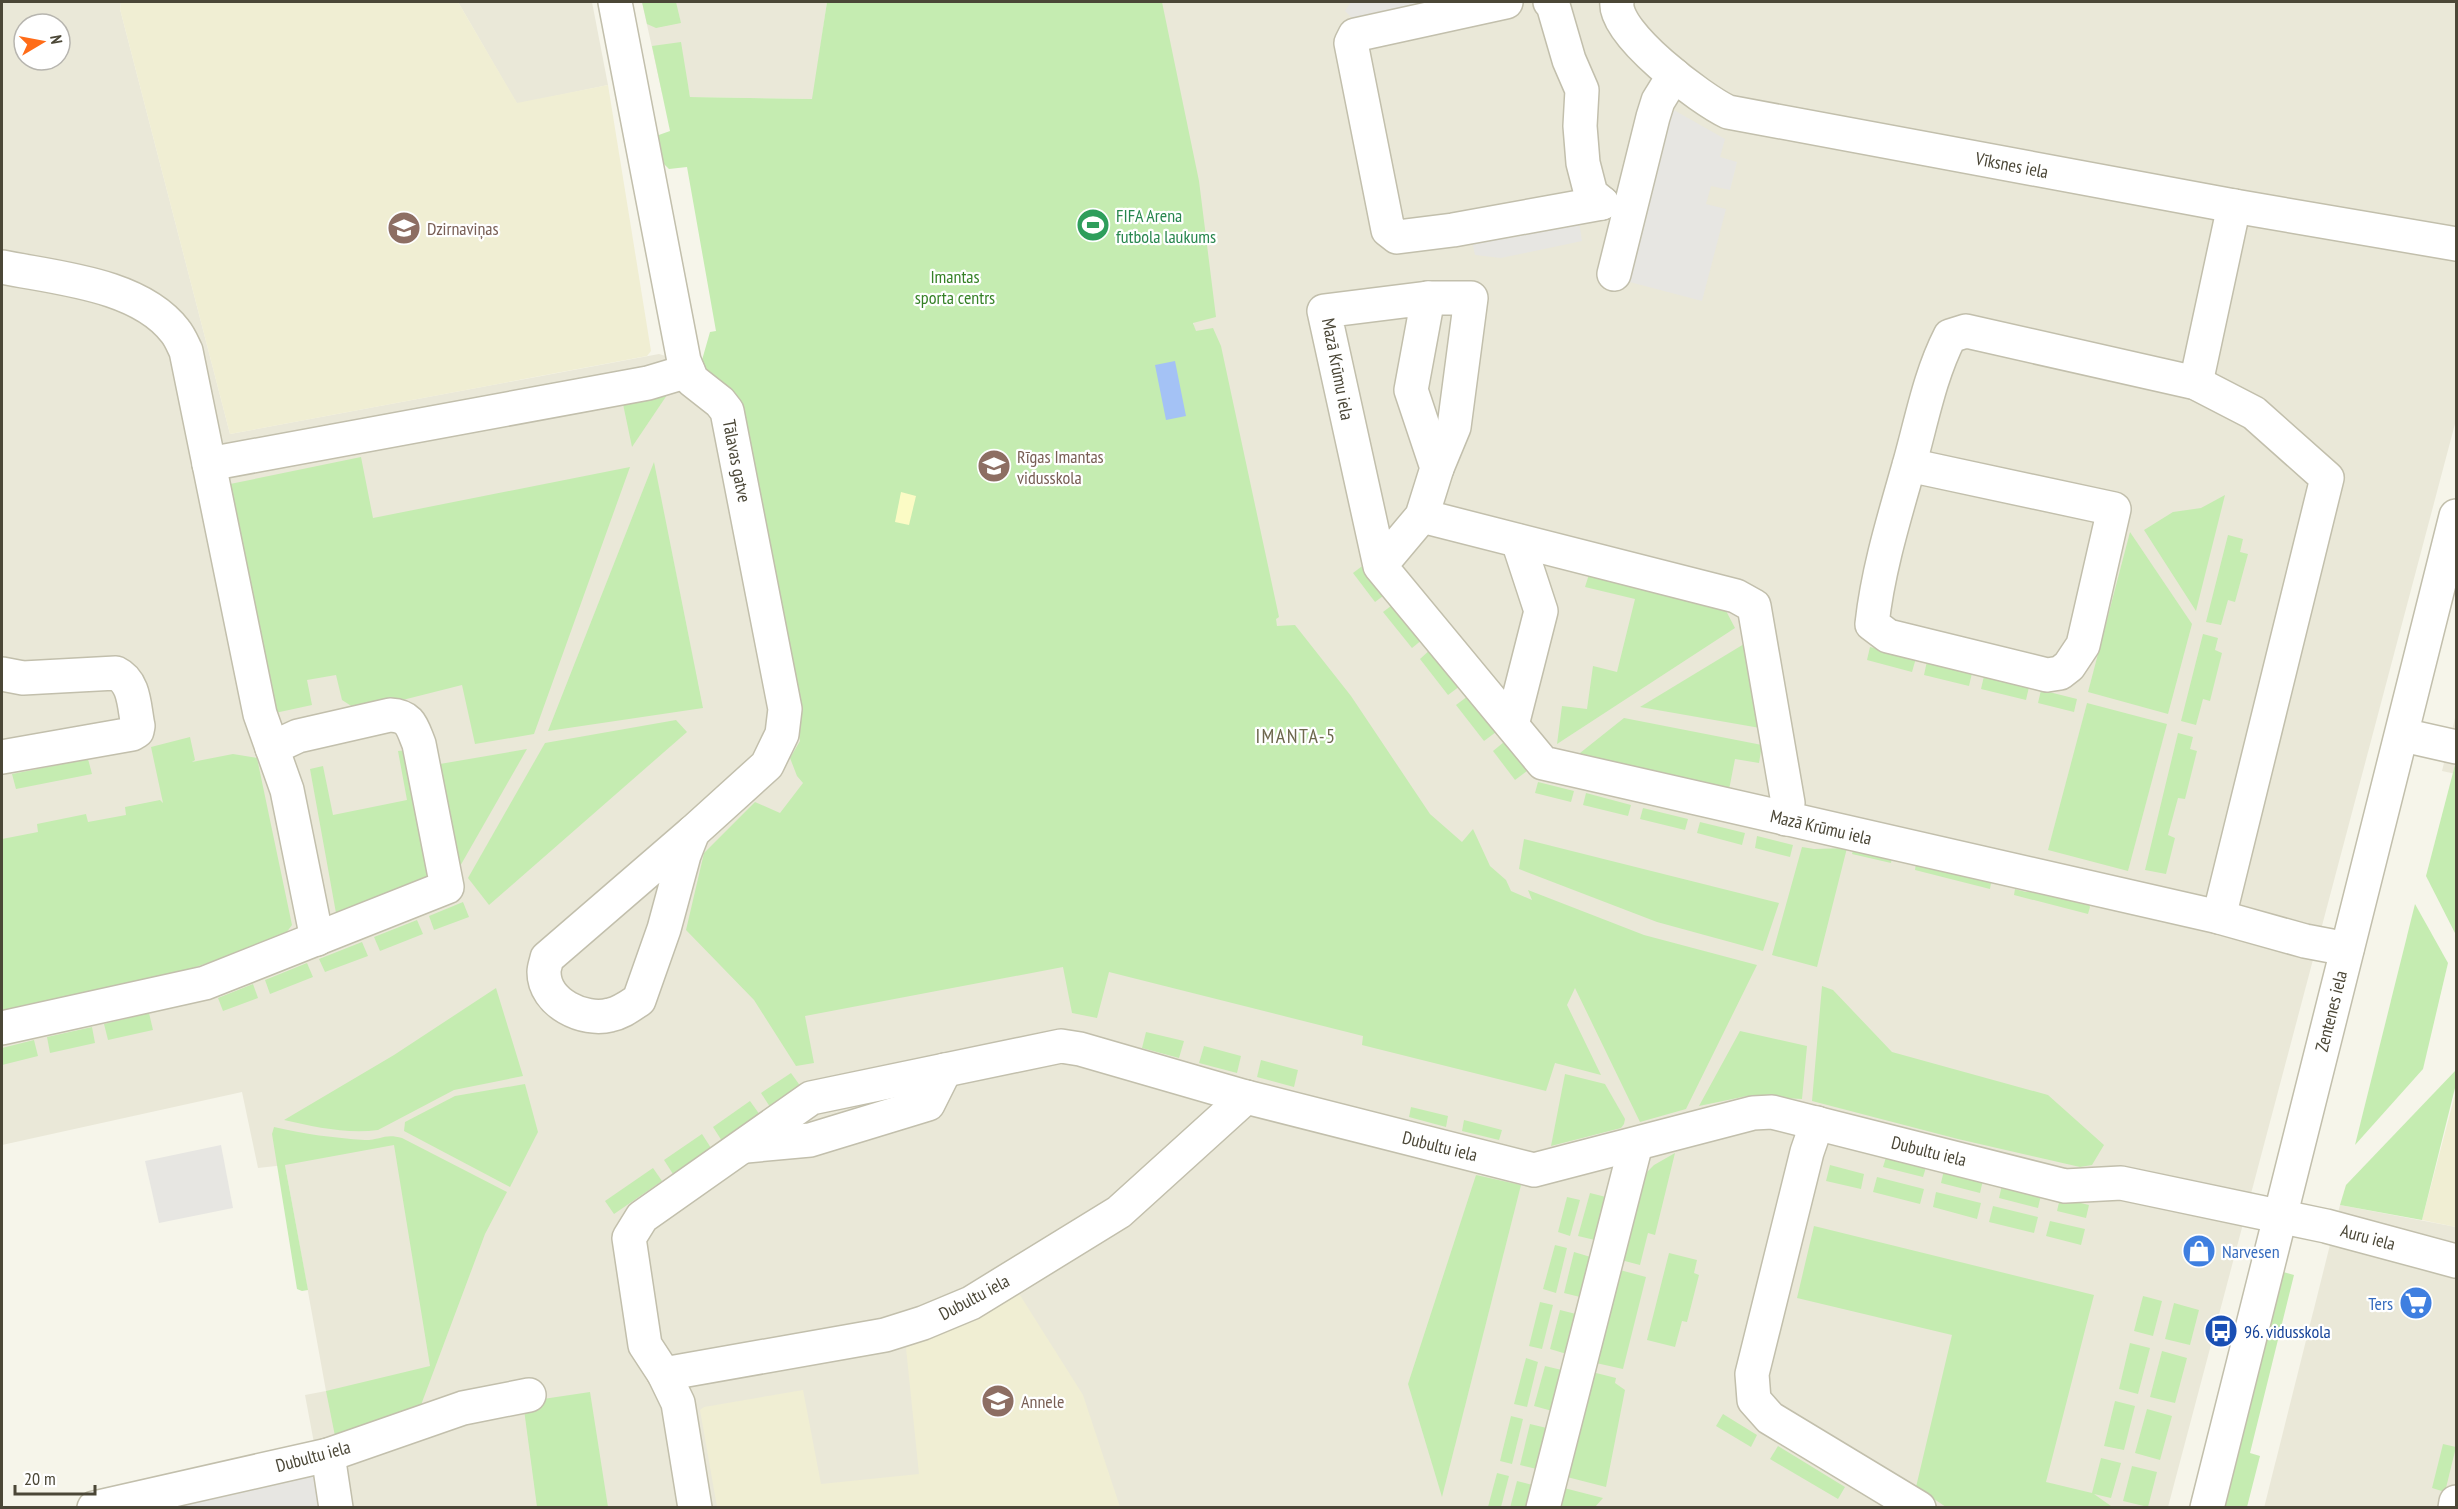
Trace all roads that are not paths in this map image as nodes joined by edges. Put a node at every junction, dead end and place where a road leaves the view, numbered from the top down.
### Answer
1 (615, 2) edge
2 (1506, 2) edge
3 (1550, 2) edge
4 (1612, 4) edge
5 (1674, 75) junction
6 (2234, 206) junction
7 (2457, 244) edge
8 (2, 267) edge
9 (1614, 274) dead end
10 (1428, 298) junction
11 (688, 370) junction
12 (2196, 383) junction
13 (209, 464) junction
14 (1909, 465) junction
15 (1437, 468) junction
16 (1422, 516) junction
17 (2457, 516) edge
18 (1518, 541) junction
19 (1380, 566) junction
20 (2, 674) edge
21 (1512, 725) junction
22 (2403, 735) junction
23 (2457, 747) edge
24 (272, 748) junction
25 (2, 757) edge
26 (1786, 819) junction
27 (692, 834) junction
28 (2219, 917) junction
29 (317, 939) junction
30 (2347, 949) junction
31 (2, 1028) edge
32 (1246, 1096) junction
33 (1817, 1123) junction
34 (1636, 1144) junction
35 (2279, 1215) junction
36 (2457, 1261) edge
37 (664, 1374) junction
38 (530, 1395) dead end
39 (328, 1455) junction
40 (2457, 1502) edge
41 (94, 1508) edge
42 (336, 1508) edge
43 (695, 1508) edge
44 (1543, 1508) edge
45 (1919, 1508) edge
46 (2207, 1508) edge
47 (2455, 1508) edge

1 - 11 street, Tālavas gatve
2 - 3 street
4 - 5 street, Vīksnes iela
5 - 6 street, Vīksnes iela
5 - 9 street
6 - 7 street, Vīksnes iela
6 - 12 street
8 - 13 street
10 - 15 street
10 - 15 street
10 - 19 street, Mazā Krūmu iela
11 - 13 street
11 - 27 street, Tālavas gatve
12 - 14 street
12 - 28 street
13 - 24 street
14 - 14 street
15 - 16 street
16 - 18 street
16 - 19 street
17 - 22 street, Zentenes iela
18 - 21 street
18 - 26 street
19 - 21 street, Mazā Krūmu iela
20 - 25 street
21 - 26 street, Mazā Krūmu iela
22 - 23 street
22 - 30 street, Zentenes iela
24 - 29 street
24 - 29 street
26 - 28 street, Mazā Krūmu iela
27 - 27 street, Tālavas gatve
28 - 30 street, Mazā Krūmu iela
29 - 31 street
30 - 35 street, Zentenes iela
32 - 34 street, Dubultu iela
32 - 37 street, Dubultu iela
32 - 37 street
33 - 34 street, Dubultu iela
33 - 35 street, Dubultu iela
33 - 45 street
34 - 44 street
35 - 36 street, Auru iela
35 - 46 street, Zentenes iela
37 - 43 street
38 - 39 street, Dubultu iela
39 - 41 street, Dubultu iela
39 - 42 street
40 - 47 street

